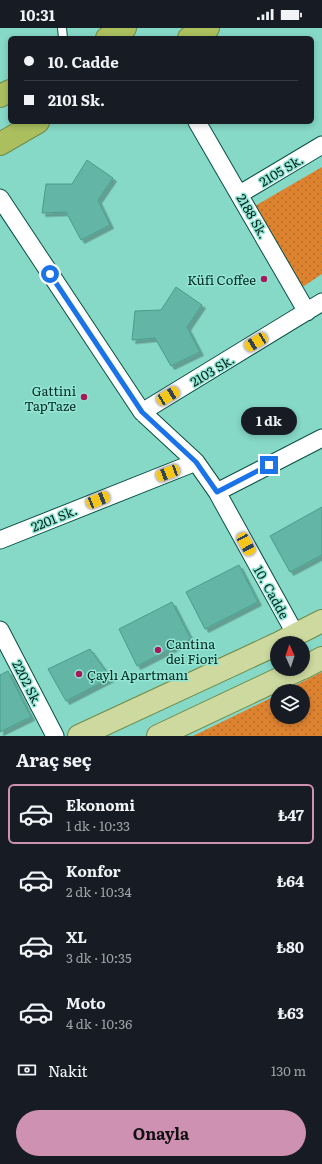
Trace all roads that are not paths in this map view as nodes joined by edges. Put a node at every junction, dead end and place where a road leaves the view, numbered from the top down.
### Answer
1 (125, 28) edge
2 (208, 28) edge
3 (111, 36) edge
4 (193, 36) edge
5 (35, 124) edge
6 (198, 124) edge
7 (0, 144) edge
8 (322, 145) edge
9 (240, 194) junction
10 (0, 198) edge
11 (322, 302) edge
12 (307, 312) junction
13 (142, 412) junction
14 (322, 438) edge
15 (196, 462) junction
16 (217, 492) junction
17 (0, 540) edge
18 (322, 621) edge
19 (0, 630) edge
20 (282, 636) edge
21 (294, 636) edge
22 (270, 648) edge
23 (322, 658) edge
24 (310, 664) edge
25 (285, 676) edge
26 (55, 736) edge
27 (80, 736) edge
28 (158, 736) edge

1 - 3 highway
2 - 4 highway
5 - 7 highway
6 - 9 street, 2188 Sk.
8 - 9 street, 2105 Sk.
9 - 12 street, 2188 Sk.
10 - 13 street, 10. Cadde
11 - 12 street, 2103 Sk.
12 - 13 street, 2103 Sk.
13 - 15 street, 10. Cadde
14 - 16 street
15 - 16 street, 10. Cadde
15 - 17 street, 2201 Sk.
16 - 20 street, 10. Cadde
18 - 21 main road
19 - 26 street, 2202 Sk.
22 - 27 main road
23 - 24 main road
25 - 28 main road

